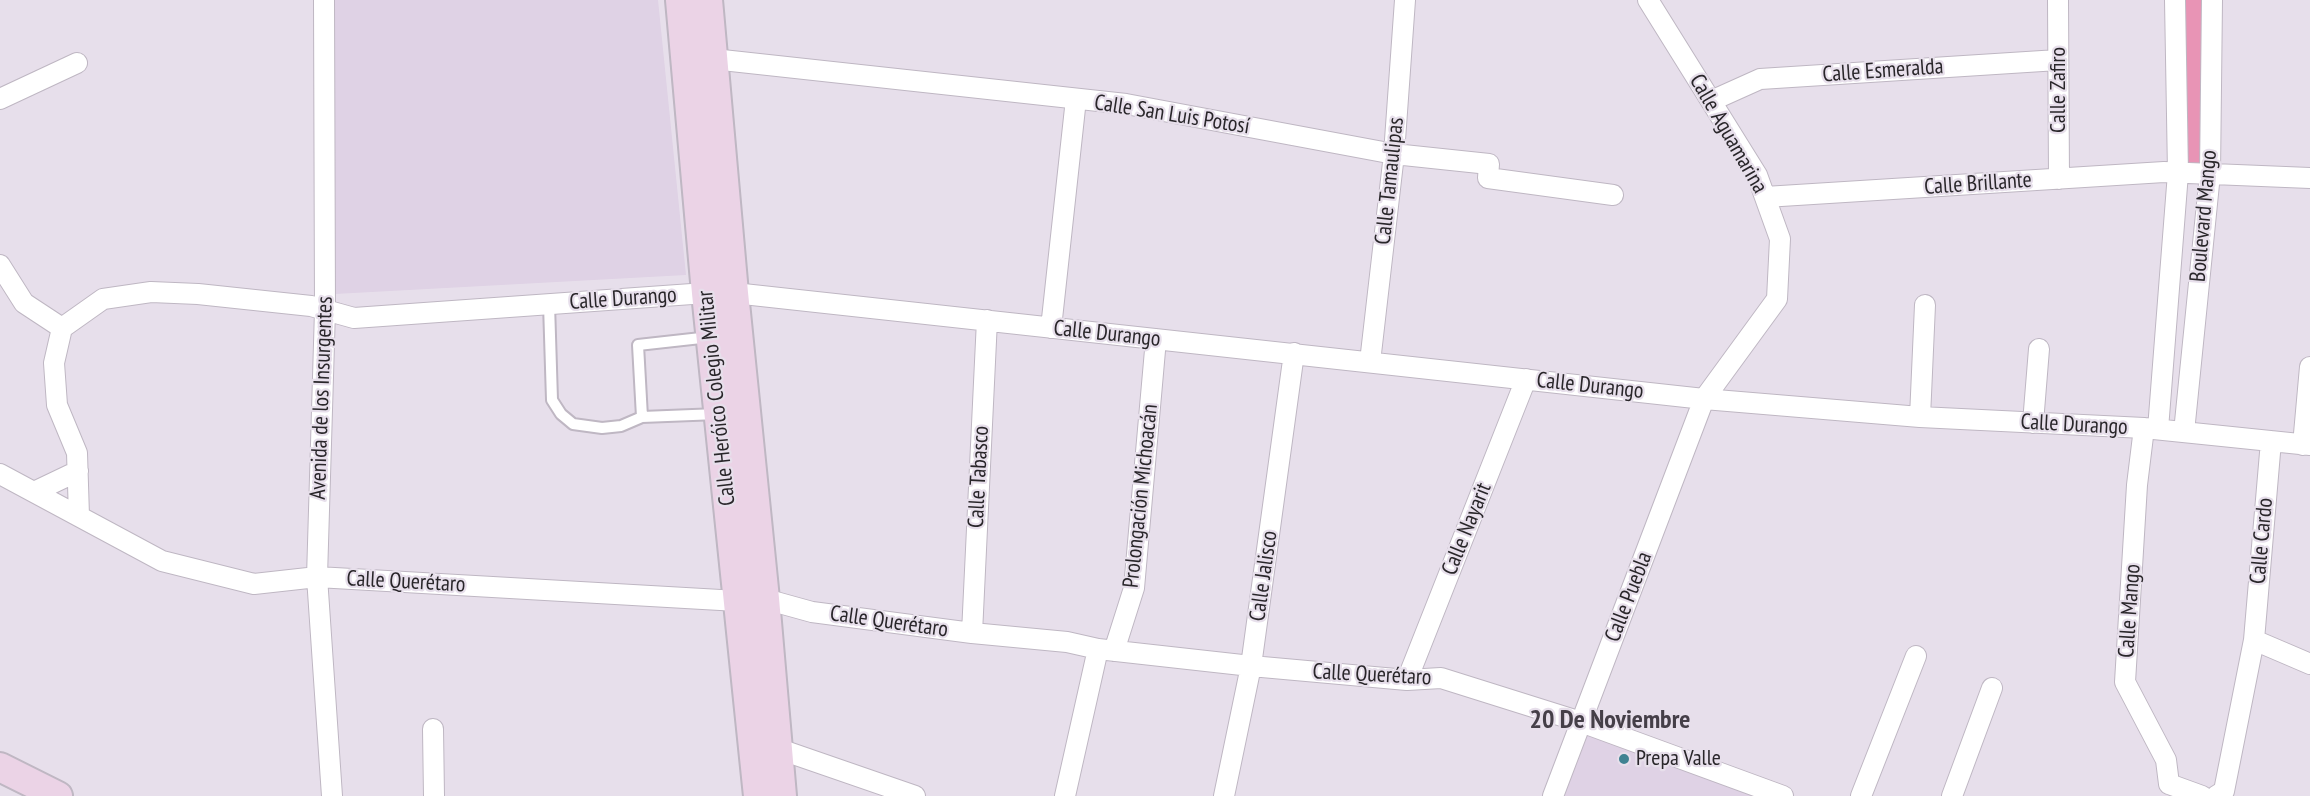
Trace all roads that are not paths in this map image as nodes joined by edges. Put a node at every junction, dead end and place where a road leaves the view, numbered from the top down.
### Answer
1 (324, 0) edge
2 (1405, 0) edge
3 (1649, 0) edge
4 (2058, 0) edge
5 (2175, 0) edge
6 (2212, 0) edge
7 (681, 11) edge
8 (709, 11) edge
9 (713, 59) junction
10 (2058, 60) junction
11 (77, 63) dead end
12 (0, 99) edge
13 (1076, 99) junction
14 (1711, 101) junction
15 (1394, 154) junction
16 (2193, 174) junction
17 (2310, 178) edge
18 (2059, 179) junction
19 (1613, 195) dead end
20 (1765, 197) junction
21 (0, 265) edge
22 (706, 293) junction
23 (734, 293) junction
24 (549, 304) junction
25 (1925, 305) dead end
26 (325, 310) junction
27 (987, 320) junction
28 (62, 328) junction
29 (1051, 328) junction
30 (710, 337) junction
31 (1156, 339) junction
32 (2038, 349) dead end
33 (1294, 354) junction
34 (1370, 362) junction
35 (2310, 367) edge
36 (1526, 379) junction
37 (1704, 399) junction
38 (718, 414) junction
39 (642, 417) junction
40 (1920, 417) junction
41 (2033, 423) junction
42 (2151, 428) junction
43 (2184, 432) junction
44 (2271, 441) junction
45 (2307, 445) edge
46 (78, 471) junction
47 (0, 474) edge
48 (34, 492) junction
49 (79, 516) junction
50 (317, 577) junction
51 (752, 600) junction
52 (972, 633) junction
53 (2254, 640) junction
54 (1106, 650) junction
55 (1916, 656) dead end
56 (2310, 664) edge
57 (1251, 666) junction
58 (1407, 680) junction
59 (1992, 688) dead end
60 (1581, 722) junction
61 (433, 729) dead end
62 (779, 749) junction
63 (0, 767) edge
64 (2166, 790) edge
65 (58, 796) edge
66 (332, 796) edge
67 (434, 796) edge
68 (758, 796) edge
69 (782, 796) edge
70 (915, 796) edge
71 (1065, 796) edge
72 (1224, 796) edge
73 (1553, 796) edge
74 (1783, 796) edge
75 (1861, 796) edge
76 (1952, 796) edge
77 (2202, 796) edge
78 (2216, 796) edge

1 - 26 street, Avenida de los Insurgentes
2 - 15 street, Calle Tamaulipas
3 - 14 street, Calle Aguamarina
4 - 10 street, Calle Zafiro
5 - 16 street, Boulevard Mango
6 - 16 street, Boulevard Mango
7 - 8 main road
7 - 22 main road, Calle Heróico Colegio Militar
8 - 9 main road, Calle Heróico Colegio Militar
9 - 13 street, Calle San Luis Potosí
9 - 23 main road, Calle Heróico Colegio Militar
10 - 14 street, Calle Esmeralda
10 - 18 street, Calle Zafiro
11 - 12 street
13 - 15 street, Calle San Luis Potosí
13 - 29 street
14 - 20 street, Calle Aguamarina
15 - 19 street, Calle San Luis Potosí
15 - 34 street, Calle Tamaulipas
16 - 17 street, Calle Brillante
16 - 18 street, Calle Brillante
16 - 42 street, Boulevard Mango
16 - 43 street, Boulevard Mango
18 - 20 street, Calle Brillante
20 - 37 street, Calle Aguamarina
21 - 28 street
22 - 23 street, Calle Durango
22 - 24 street, Calle Durango
22 - 30 main road, Calle Heróico Colegio Militar
23 - 27 street, Calle Durango
23 - 51 main road, Calle Heróico Colegio Militar
24 - 26 street, Calle Durango
24 - 39 lane
25 - 40 street
26 - 28 street, Calle Durango
26 - 50 street, Avenida de los Insurgentes
27 - 29 street, Calle Durango
27 - 52 street, Calle Tabasco
28 - 46 street
29 - 31 street, Calle Durango
30 - 38 main road, Calle Heróico Colegio Militar
30 - 39 lane
31 - 33 street, Calle Durango
31 - 54 street, Prolongación Michoacán
32 - 41 street
33 - 34 street, Calle Durango
33 - 57 street, Calle Jalisco
34 - 36 street, Calle Durango
35 - 45 street
36 - 37 street, Calle Durango
36 - 58 street, Calle Nayarit
37 - 40 street, Calle Durango
37 - 60 street, Calle Puebla
38 - 39 lane
38 - 51 main road, Calle Heróico Colegio Militar
40 - 41 street, Calle Durango
41 - 42 street, Calle Durango
42 - 43 street, Calle Durango
42 - 64 street, Calle Mango
43 - 44 street, Calle Durango
44 - 45 street, Calle Durango
44 - 53 street, Calle Cardo
46 - 48 street
46 - 49 street
47 - 48 street, Calle Querétaro
48 - 49 street, Calle Querétaro
49 - 50 street, Calle Querétaro
50 - 51 street, Calle Querétaro
50 - 66 street, Avenida de los Insurgentes
51 - 52 street, Calle Querétaro
51 - 62 main road, Calle Heróico Colegio Militar
51 - 68 main road, Calle Heróico Colegio Militar
52 - 54 street, Calle Querétaro
53 - 56 street
53 - 78 street, Calle Cardo
54 - 57 street, Calle Querétaro
54 - 71 street, Prolongación Michoacán
55 - 75 street
57 - 58 street, Calle Querétaro
57 - 72 street, Calle Jalisco
58 - 60 street, Calle Querétaro
59 - 76 street
60 - 73 street, Calle Puebla
60 - 74 street, Calle Querétaro
61 - 67 street
62 - 69 main road, Calle Heróico Colegio Militar
62 - 70 street
63 - 65 main road
64 - 77 street

